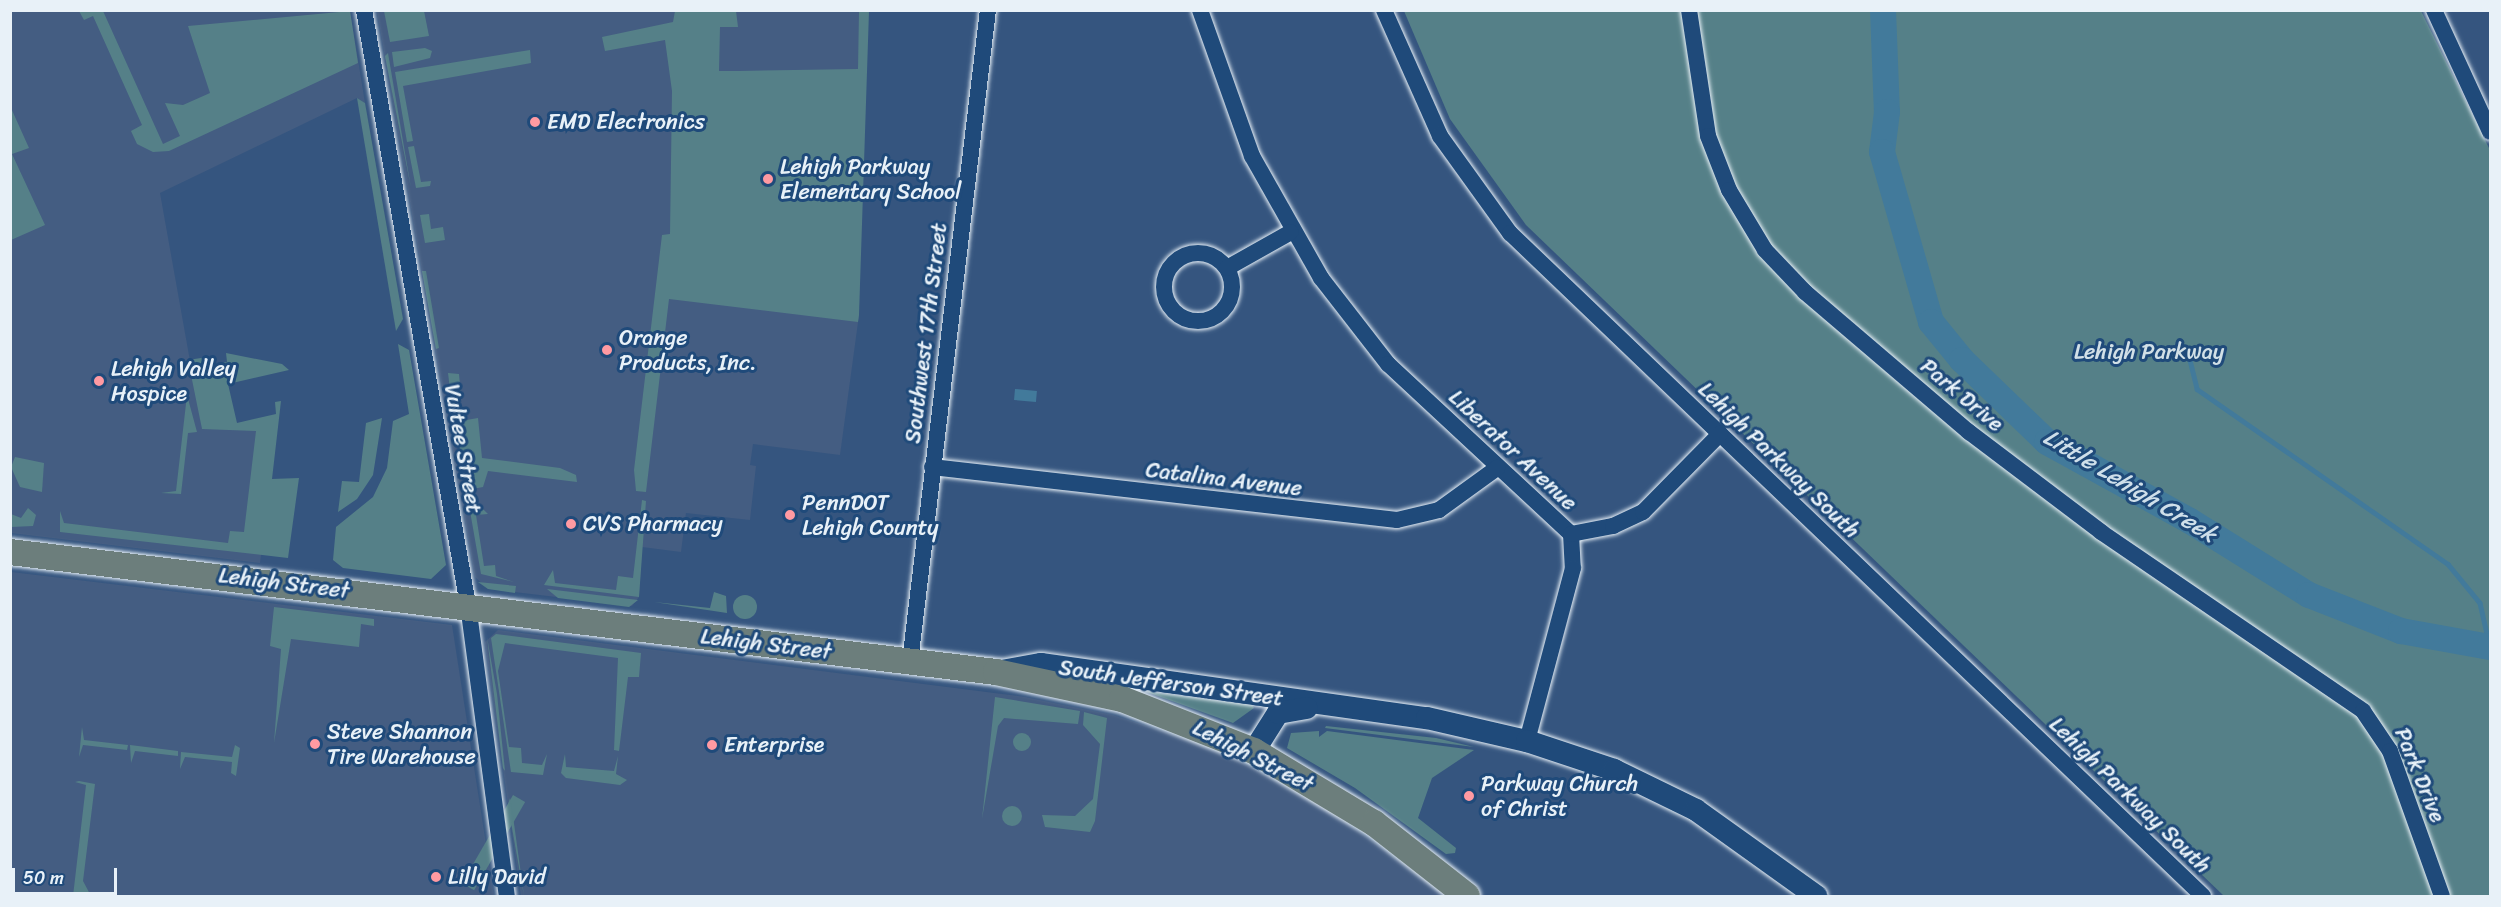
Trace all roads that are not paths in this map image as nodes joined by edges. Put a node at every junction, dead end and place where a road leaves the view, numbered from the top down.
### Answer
1 (364, 10) edge
2 (987, 10) edge
3 (1200, 10) edge
4 (1384, 10) edge
5 (1689, 10) edge
6 (2434, 10) edge
7 (2490, 132) edge
8 (1291, 232) junction
9 (1227, 268) junction
10 (1720, 434) junction
11 (932, 467) junction
12 (1497, 468) junction
13 (1572, 534) junction
14 (10, 552) edge
15 (468, 605) junction
16 (910, 662) junction
17 (996, 672) junction
18 (1347, 708) junction
19 (1527, 741) junction
20 (1254, 751) junction
21 (507, 897) edge
22 (1467, 897) edge
23 (1816, 897) edge
24 (2204, 897) edge
25 (2442, 897) edge

1 - 15 street, Vultee Street
2 - 11 street, Southwest 17th Street
3 - 8 street, Liberator Avenue
4 - 10 street, Lehigh Parkway South
5 - 25 street, Park Drive
6 - 7 street
8 - 9 street
8 - 12 street, Liberator Avenue
9 - 9 street
10 - 13 street
10 - 24 street, Lehigh Parkway South
11 - 12 street, Catalina Avenue
11 - 16 street, Southwest 17th Street
12 - 13 street, Liberator Avenue
13 - 19 street, Liberator Avenue
14 - 15 main road, Lehigh Street
15 - 16 main road, Lehigh Street
15 - 21 street, Vultee Street
16 - 17 main road, Lehigh Street
17 - 18 main road, South Jefferson Street
17 - 20 main road, Lehigh Street
18 - 19 main road, South Jefferson Street
18 - 20 main road, South Jefferson Street
19 - 23 main road, South Jefferson Street
20 - 22 main road, Lehigh Street

